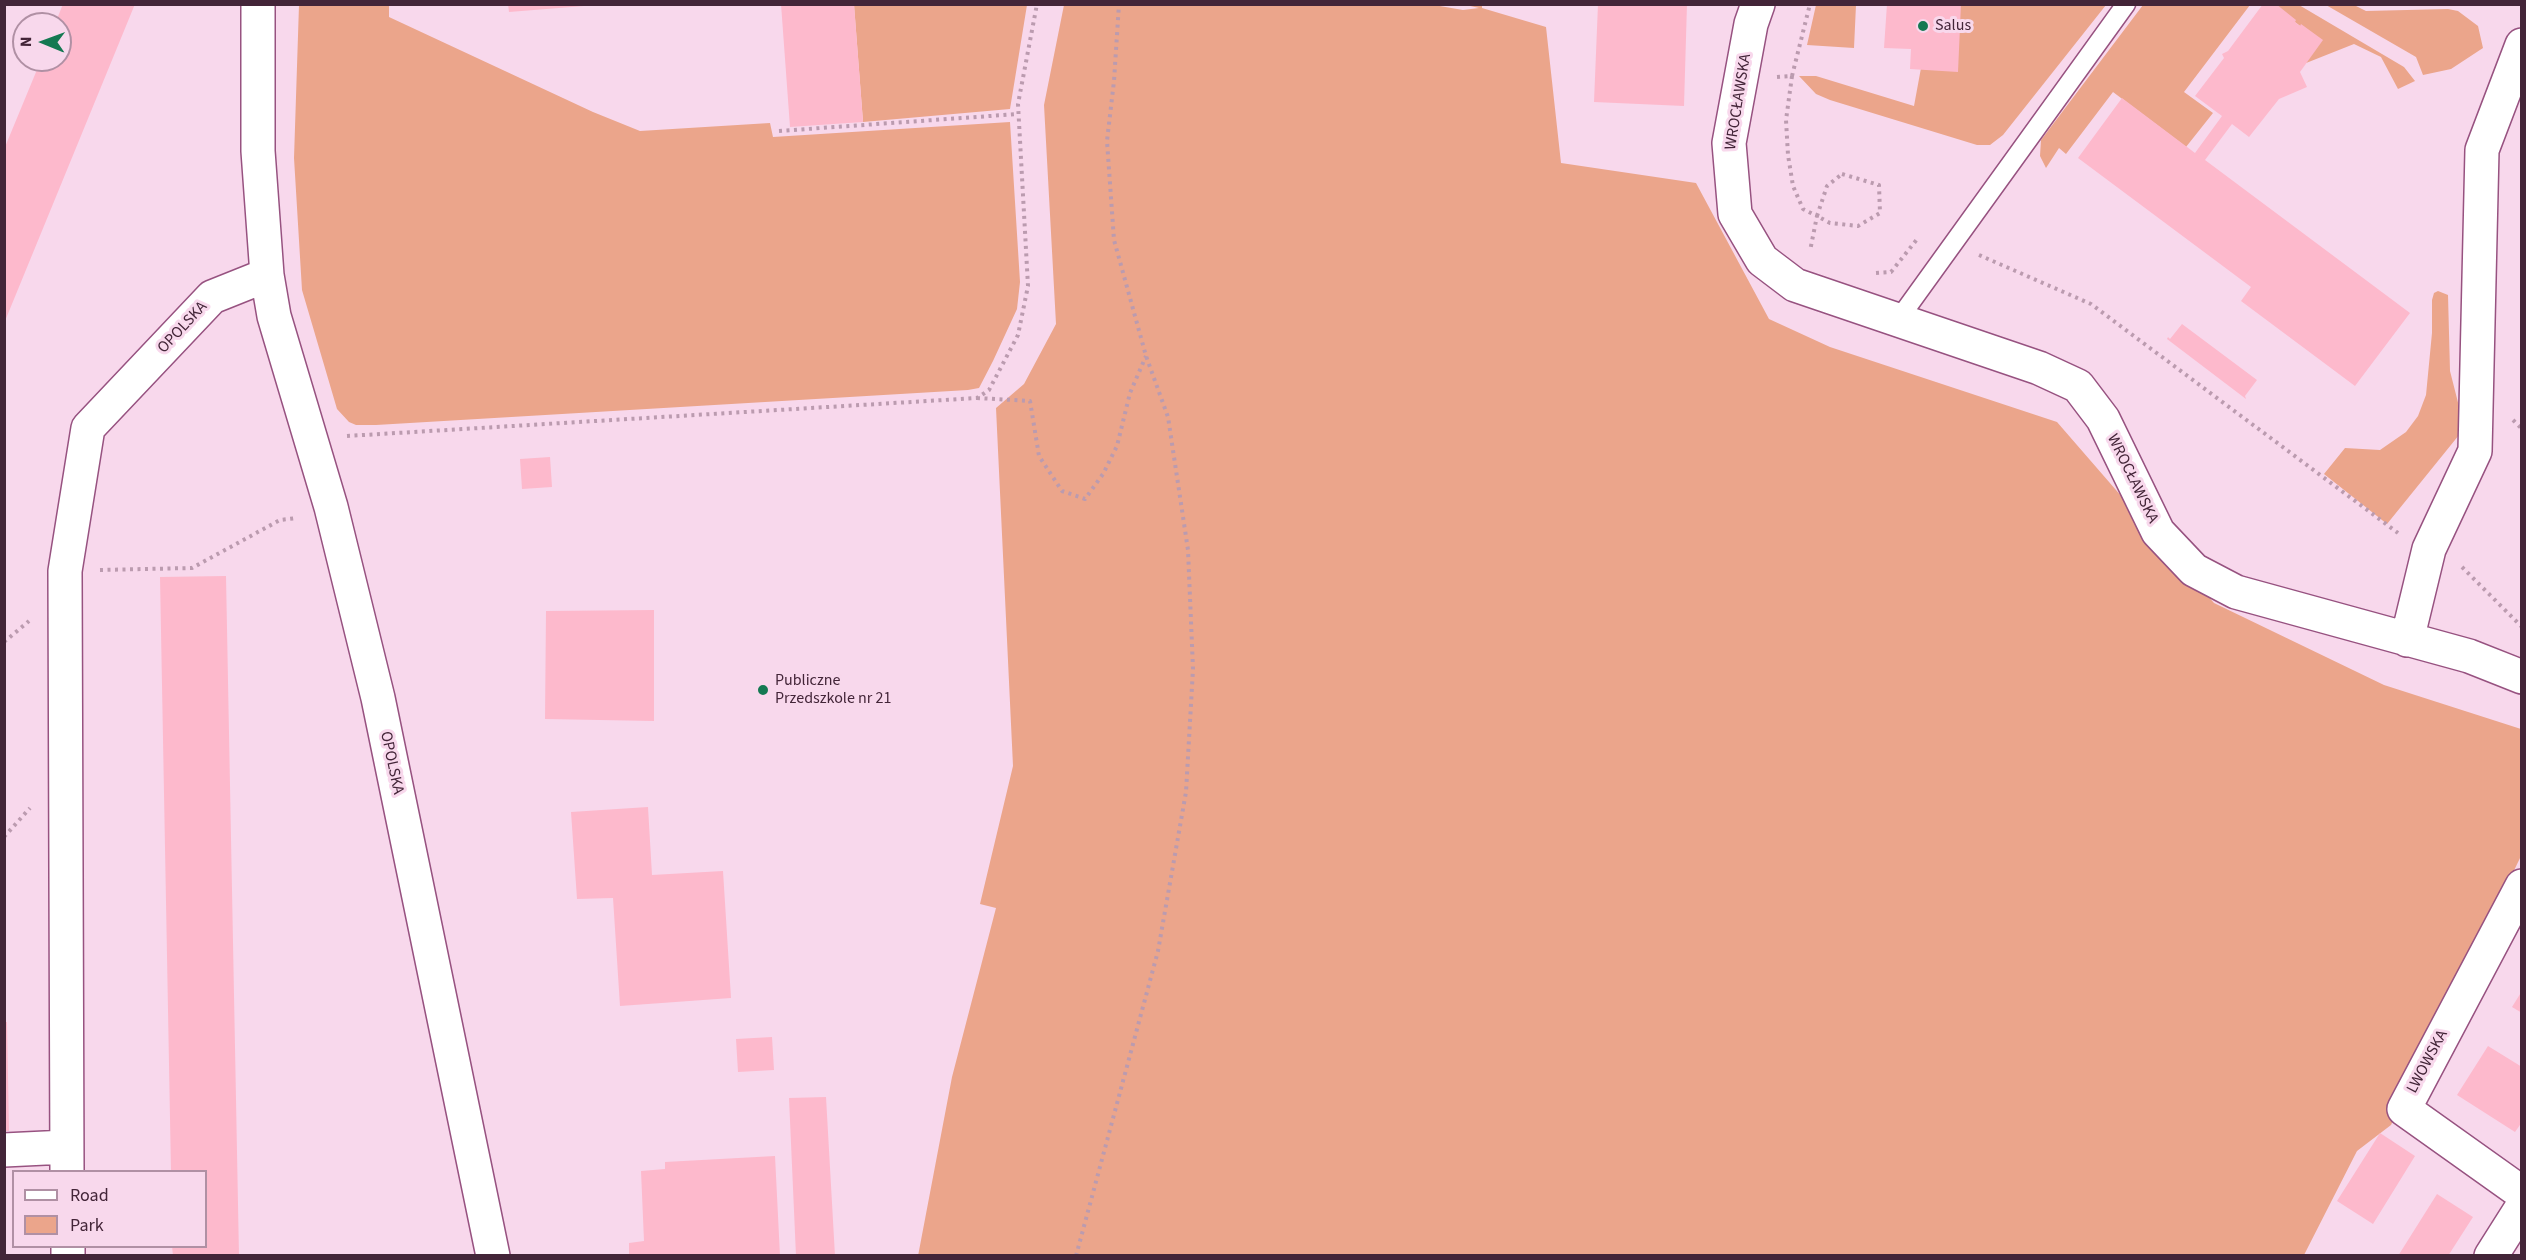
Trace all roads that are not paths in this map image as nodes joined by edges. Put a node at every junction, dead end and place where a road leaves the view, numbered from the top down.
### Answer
1 (258, 4) edge
2 (1758, 4) edge
3 (2126, 4) edge
4 (2522, 45) edge
5 (267, 275) junction
6 (1898, 320) junction
7 (2407, 640) junction
8 (2522, 677) edge
9 (2522, 886) edge
10 (4, 1150) edge
11 (66, 1159) edge
12 (2522, 1193) edge
13 (2522, 1207) edge
14 (493, 1256) edge
15 (2491, 1256) edge

1 - 5 street, OPOLSKA
2 - 6 street, WROCŁAWSKA
3 - 6 lane
4 - 7 street
5 - 11 street, OPOLSKA
5 - 14 street, OPOLSKA
6 - 7 street, WROCŁAWSKA
7 - 8 street, WROCŁAWSKA
9 - 12 street, LWOWSKA
10 - 11 street, OPOLSKA
13 - 15 street

